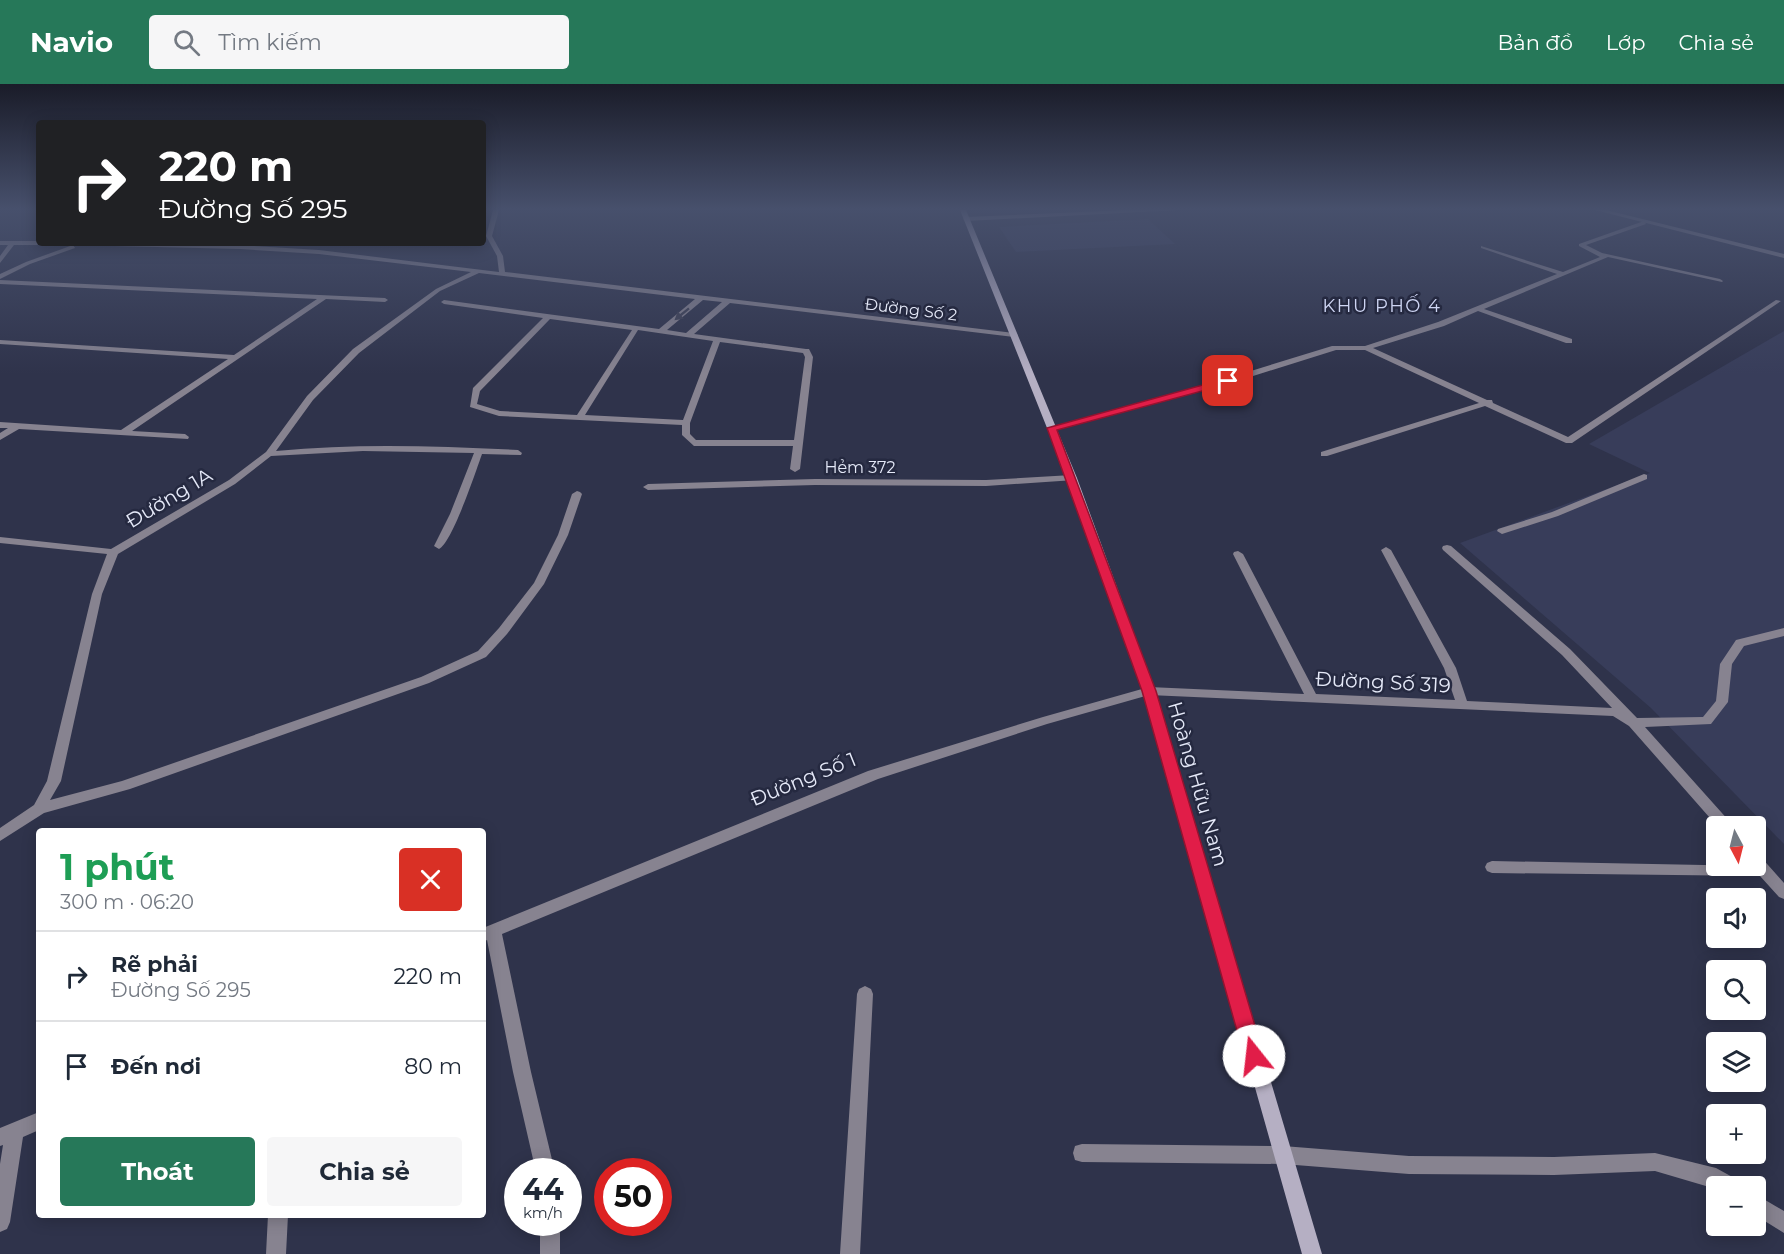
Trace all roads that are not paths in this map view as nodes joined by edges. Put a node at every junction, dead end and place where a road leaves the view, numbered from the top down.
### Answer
1 (31, 265) edge
2 (431, 265) edge
3 (501, 265) edge
4 (985, 265) edge
5 (1535, 265) edge
6 (1586, 265) edge
7 (1650, 265) edge
8 (0, 266) edge
9 (479, 270) junction
10 (502, 273) junction
11 (1563, 274) junction
12 (2, 276) edge
13 (1720, 281) dead end
14 (0, 282) edge
15 (702, 297) junction
16 (323, 298) junction
17 (385, 300) dead end
18 (728, 301) junction
19 (1778, 301) dead end
20 (444, 302) dead end
21 (1478, 309) junction
22 (549, 316) junction
23 (637, 327) junction
24 (661, 331) junction
25 (689, 334) junction
26 (1014, 335) junction
27 (718, 338) junction
28 (1569, 341) dead end
29 (0, 342) edge
30 (1366, 348) junction
31 (237, 357) junction
32 (1488, 402) junction
33 (580, 417) junction
34 (686, 423) junction
35 (0, 425) edge
36 (18, 426) junction
37 (1052, 428) junction
38 (123, 433) junction
39 (0, 437) edge
40 (185, 437) dead end
41 (799, 443) junction
42 (479, 451) junction
43 (518, 453) dead end
44 (269, 454) junction
45 (1324, 454) dead end
46 (795, 470) dead end
47 (1644, 477) dead end
48 (1072, 478) junction
49 (648, 487) dead end
50 (577, 494) dead end
51 (1502, 531) dead end
52 (0, 540) edge
53 (439, 546) dead end
54 (1447, 548) dead end
55 (1386, 550) dead end
56 (113, 552) junction
57 (1238, 554) dead end
58 (1784, 632) edge
59 (1149, 691) junction
60 (1312, 698) junction
61 (1462, 705) junction
62 (1634, 723) junction
63 (39, 809) junction
64 (1716, 816) edge
65 (0, 835) edge
66 (1706, 865) edge
67 (1492, 867) dead end
68 (1766, 873) edge
69 (1784, 893) edge
70 (488, 933) edge
71 (865, 994) dead end
72 (36, 1122) edge
73 (8, 1134) edge
74 (1082, 1153) dead end
75 (1283, 1155) junction
76 (543, 1158) edge
77 (1708, 1176) edge
78 (1766, 1211) edge
79 (278, 1218) edge
80 (0, 1222) edge
81 (1784, 1223) edge
82 (550, 1236) edge
83 (276, 1254) edge
84 (550, 1254) edge
85 (850, 1254) edge
86 (1312, 1254) edge

1 - 12 street
2 - 9 street, Đường Số 2
3 - 10 street
4 - 26 main road, Hoàng Hữu Nam
5 - 11 street
6 - 11 street
7 - 13 street
8 - 12 street
9 - 10 street, Đường Số 2
9 - 44 street, Đường 1A
10 - 15 street, Đường Số 2
11 - 21 street
14 - 16 street
15 - 18 street, Đường Số 2
15 -> 24 street
16 - 17 street
16 - 31 street
18 - 25 street
18 - 26 street, Đường Số 2
19 - 32 street
20 - 22 street
21 - 28 street
21 - 30 street
22 - 23 street
22 - 33 street
23 - 24 street
23 - 33 street
24 - 25 street
25 - 27 street
26 - 37 main road, Hoàng Hữu Nam
27 - 34 street
27 - 41 street
29 - 31 street
30 - 32 street
30 - 37 street
31 - 38 street
32 - 45 street
33 - 34 street
34 - 41 street
35 - 36 street
36 - 38 street
36 - 39 street
37 - 48 main road, Hoàng Hữu Nam
38 - 40 street
41 - 46 street
42 - 43 street
42 - 44 street
42 - 53 street
44 - 56 street, Đường 1A
47 - 51 street
48 - 49 street, Hẻm 372
48 - 59 main road, Hoàng Hữu Nam
50 - 63 street
52 - 56 street
54 - 62 street
55 - 61 street
56 - 63 street, Đường 1A
57 - 60 street
58 - 62 street
59 - 60 street, Đường Số 319
59 - 70 street, Đường Số 1
59 - 75 main road, Hoàng Hữu Nam
60 - 61 street, Đường Số 319
61 - 62 street, Đường Số 319
62 - 64 street
63 - 65 street, Đường 1A
66 - 67 street
68 - 69 street
70 - 76 street
71 - 85 street
72 - 73 street
73 - 80 street
74 - 75 street
75 - 77 street
75 - 86 main road, Hoàng Hữu Nam
78 - 81 street
79 - 83 street
82 - 84 street

